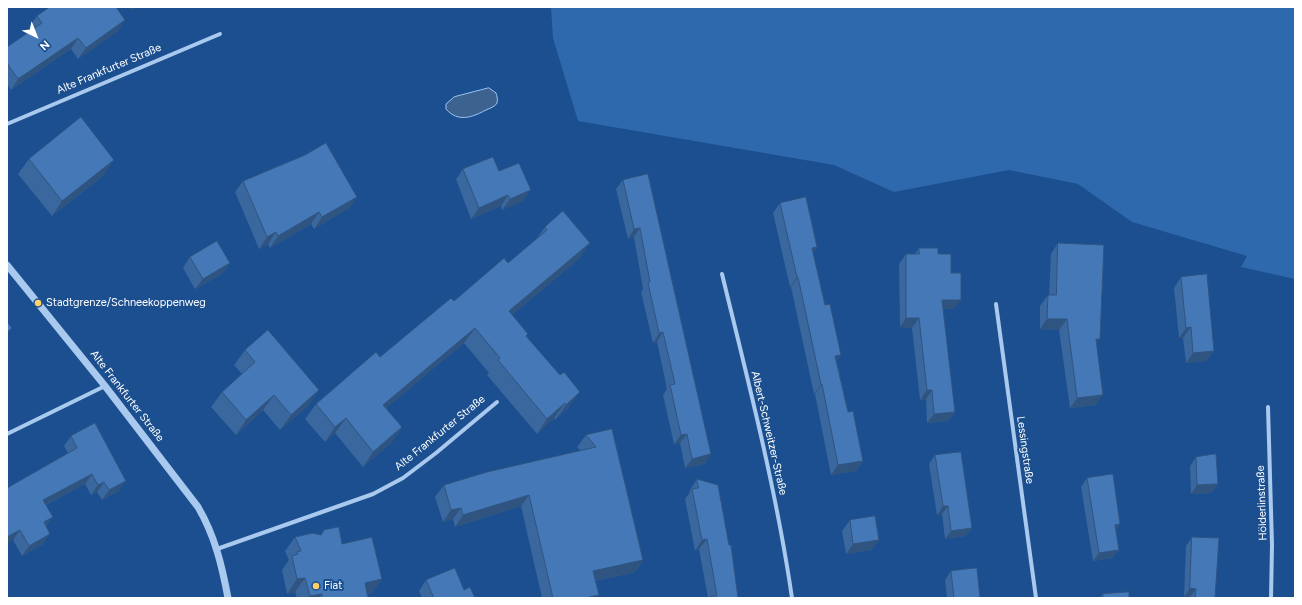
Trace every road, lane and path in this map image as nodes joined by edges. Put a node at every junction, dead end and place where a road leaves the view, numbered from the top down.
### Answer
1 (220, 34) dead end
2 (7, 124) edge
3 (7, 265) edge
4 (722, 274) dead end
5 (996, 304) dead end
6 (105, 386) junction
7 (497, 402) dead end
8 (1268, 407) dead end
9 (7, 434) edge
10 (217, 549) junction
11 (228, 598) edge
12 (792, 598) edge
13 (1036, 598) edge
14 (1271, 598) edge

1 - 2 street, Alte Frankfurter Straße
3 - 6 street, Alte Frankfurter Straße
4 - 12 street, Albert-Schweitzer-Straße
5 - 13 street, Lessingstraße
6 - 9 street
6 - 10 street, Alte Frankfurter Straße
7 - 10 street, Alte Frankfurter Straße
8 - 14 street, Hölderlinstraße
10 - 11 street, Alte Frankfurter Straße

